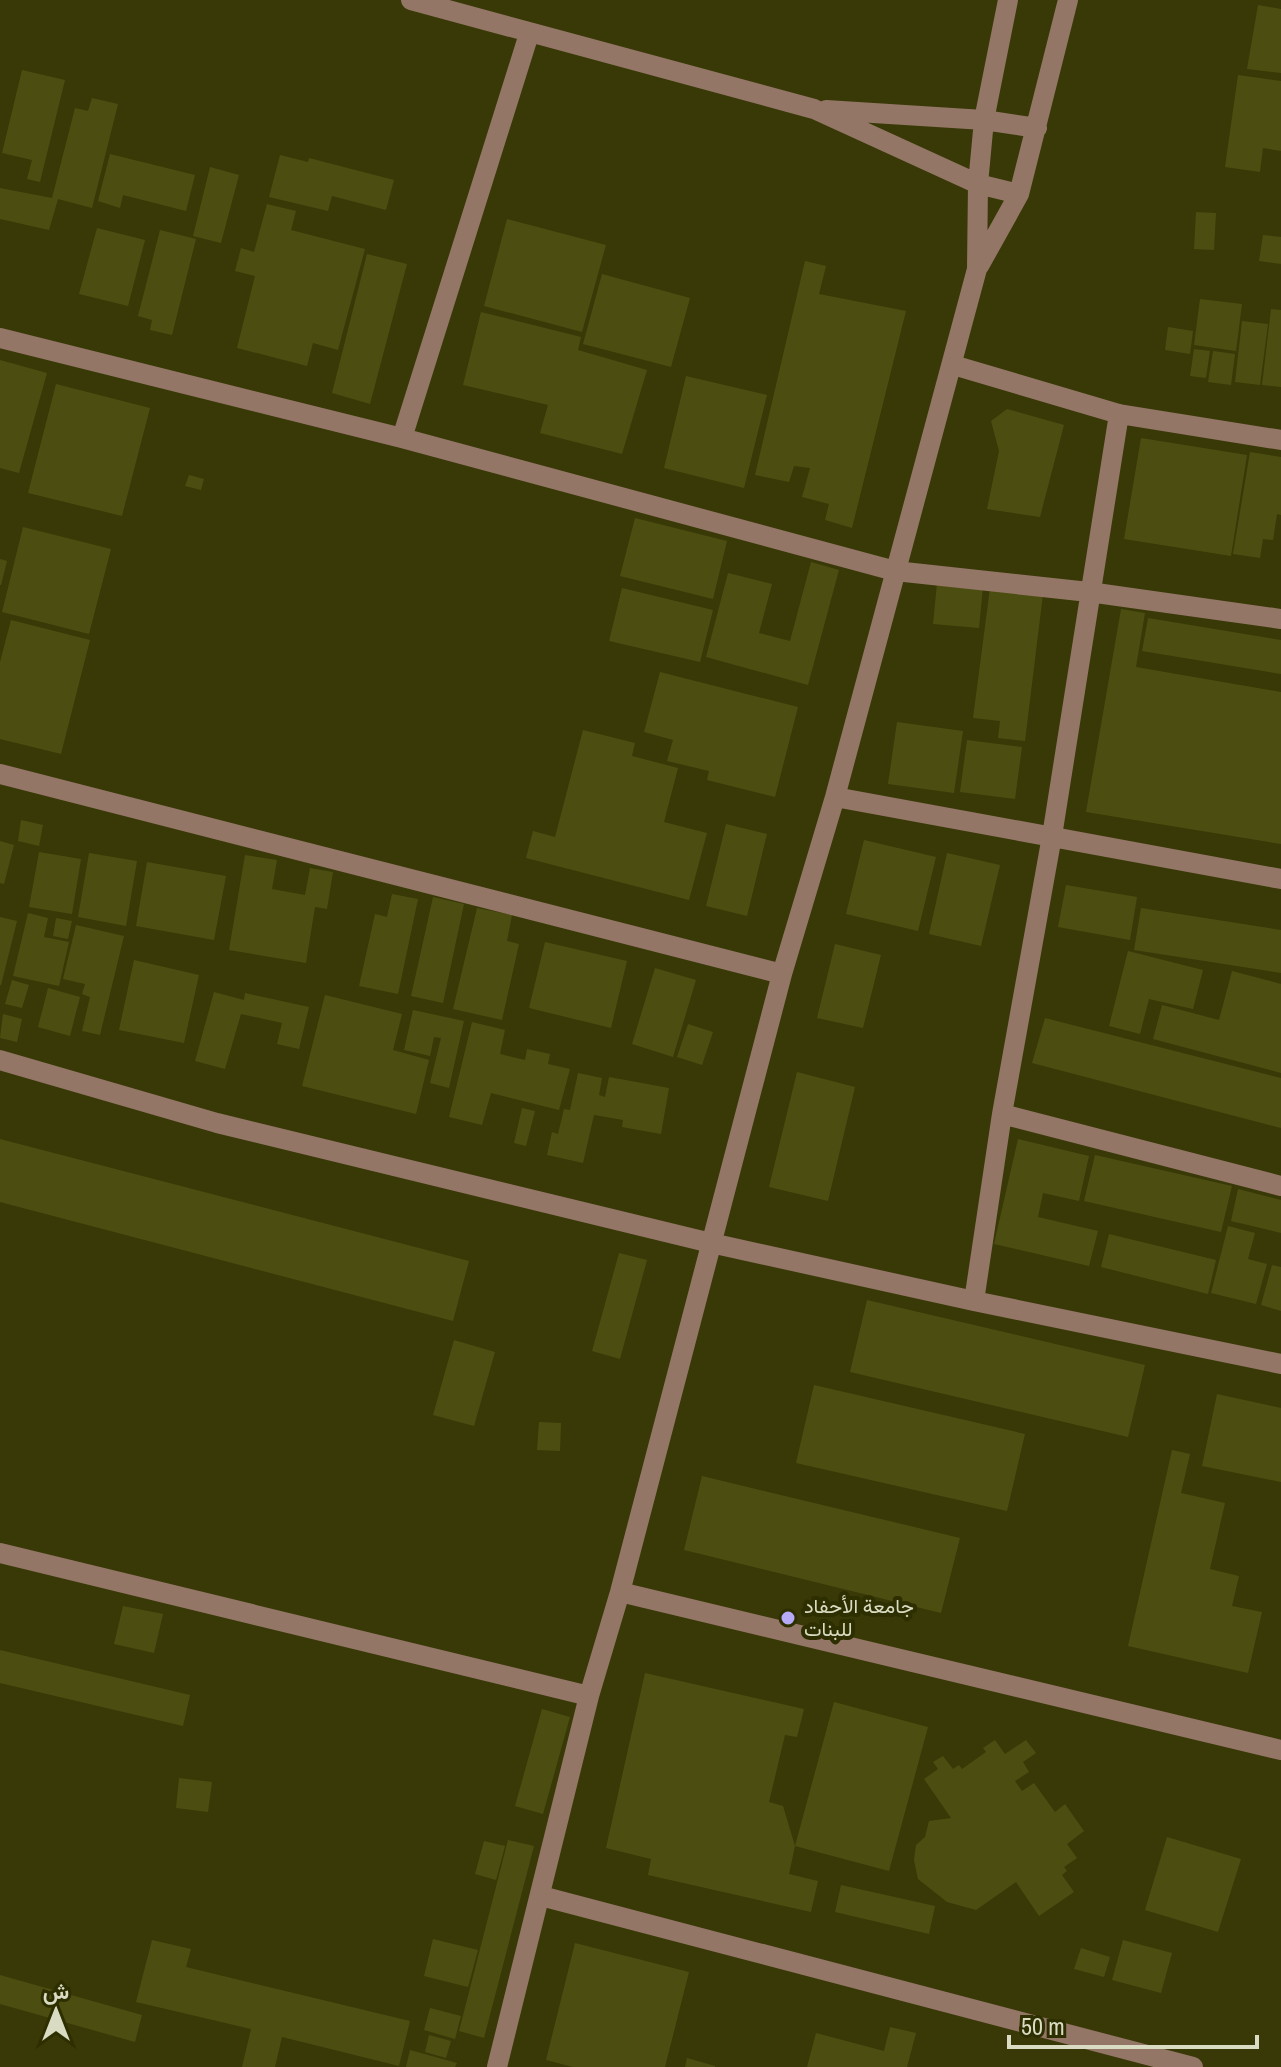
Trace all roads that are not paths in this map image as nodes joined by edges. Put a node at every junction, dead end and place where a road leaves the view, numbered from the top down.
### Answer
1 (411, 0) edge
2 (1008, 0) edge
3 (1068, 0) edge
4 (529, 34) junction
5 (814, 109) junction
6 (984, 120) junction
7 (1037, 128) junction
8 (978, 184) junction
9 (1019, 194) junction
10 (977, 269) junction
11 (0, 338) edge
12 (953, 365) junction
13 (1119, 414) junction
14 (402, 438) junction
15 (1281, 440) edge
16 (895, 571) junction
17 (1089, 592) junction
18 (1281, 619) edge
19 (0, 774) edge
20 (835, 797) junction
21 (1052, 836) junction
22 (1281, 879) edge
23 (782, 974) junction
24 (0, 1060) edge
25 (1002, 1114) junction
26 (1281, 1186) edge
27 (711, 1243) junction
28 (974, 1301) junction
29 (1281, 1364) edge
30 (0, 1553) edge
31 (620, 1592) junction
32 (589, 1696) junction
33 (1281, 1750) edge
34 (541, 1896) junction
35 (497, 2067) edge
36 (1193, 2067) edge

1 - 4 street
2 - 6 street
3 - 7 street
4 - 5 street
4 - 14 street
5 - 6 street
5 - 8 street
6 - 7 street
6 - 8 street
7 - 9 street
8 - 9 street
8 - 10 street
9 - 10 street
10 - 12 street
11 - 14 street
12 - 13 street
12 - 16 street
13 - 15 street
13 - 17 street
14 - 16 street
16 - 17 street
16 - 20 street
17 - 18 street
17 - 21 street
19 - 23 street
20 - 21 street
20 - 23 street
21 - 22 street
21 - 25 street
23 - 27 street
24 - 27 street
25 - 26 street
25 - 28 street
27 - 28 street
27 - 31 street
28 - 29 street
30 - 32 street
31 - 32 street
31 - 33 street
32 - 34 street
34 - 35 street
34 - 36 street

